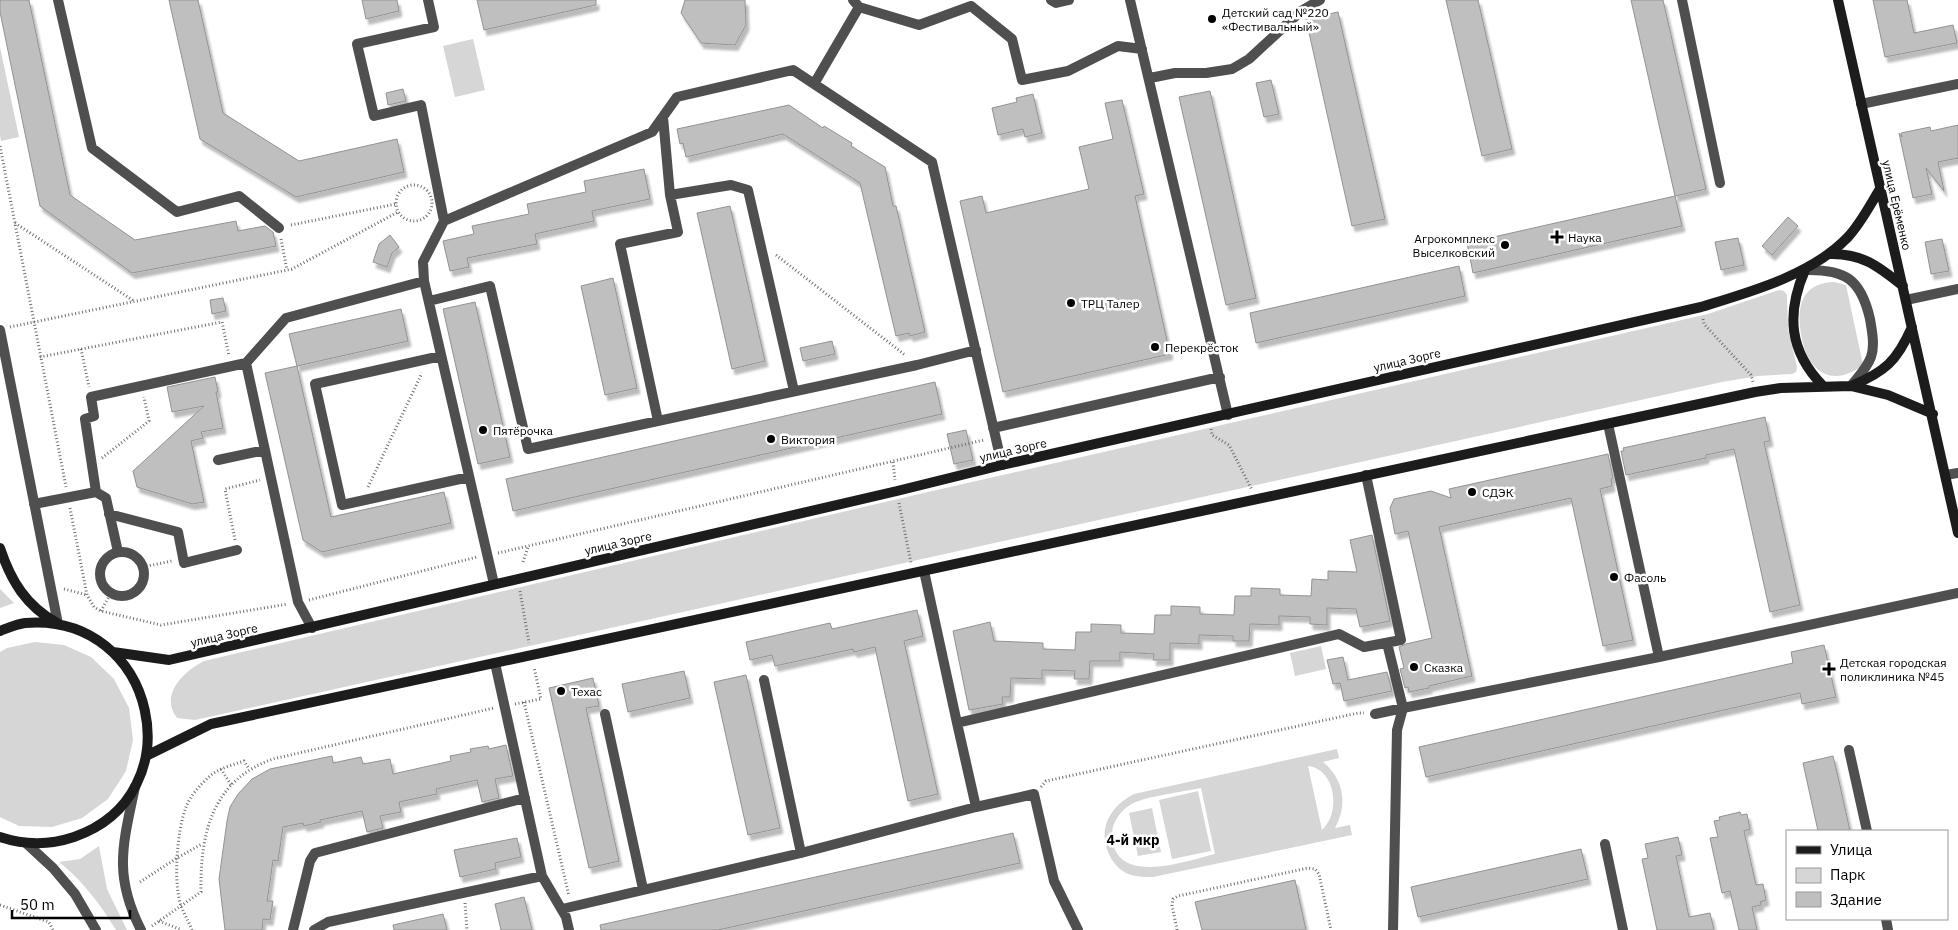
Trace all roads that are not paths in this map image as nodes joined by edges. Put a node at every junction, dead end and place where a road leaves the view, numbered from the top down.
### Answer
1 (58, 0) edge
2 (428, 0) edge
3 (1051, 0) edge
4 (1068, 0) edge
5 (1130, 0) edge
6 (1320, 0) edge
7 (1682, 0) edge
8 (1838, 0) edge
9 (856, 3) edge
10 (971, 3) edge
11 (1142, 49) junction
12 (1150, 78) junction
13 (814, 84) junction
14 (1958, 84) edge
15 (1861, 104) junction
16 (663, 117) junction
17 (1720, 183) dead end
18 (1880, 189) junction
19 (670, 195) junction
20 (444, 221) junction
21 (279, 228) road end
22 (1829, 254) junction
23 (1805, 270) junction
24 (424, 281) junction
25 (1903, 286) junction
26 (1958, 289) edge
27 (1906, 300) junction
28 (429, 301) junction
29 (1912, 327) junction
30 (4, 329) edge
31 (976, 350) junction
32 (441, 356) junction
33 (246, 363) junction
34 (1220, 377) junction
35 (1823, 386) junction
36 (1851, 386) junction
37 (794, 391) junction
38 (1933, 414) junction
39 (1228, 415) junction
40 (658, 421) junction
41 (1608, 424) junction
42 (994, 428) junction
43 (265, 450) junction
44 (218, 460) dead end
45 (1002, 465) junction
46 (1958, 473) edge
47 (1946, 475) junction
48 (1366, 476) junction
49 (469, 477) junction
50 (96, 492) junction
51 (34, 504) junction
52 (109, 514) junction
53 (1958, 533) edge
54 (0, 548) edge
55 (237, 550) road end
56 (118, 552) junction
57 (924, 571) junction
58 (494, 584) junction
59 (1958, 593) edge
60 (58, 624) junction
61 (312, 628) junction
62 (0, 631) edge
63 (1387, 643) junction
64 (113, 652) junction
65 (1659, 657) junction
66 (496, 663) junction
67 (764, 680) dead end
68 (1403, 708) junction
69 (605, 714) dead end
70 (1375, 714) road end
71 (957, 723) junction
72 (1849, 750) dead end
73 (146, 756) junction
74 (135, 787) junction
75 (525, 798) junction
76 (976, 807) junction
77 (1867, 830) edge
78 (0, 836) edge
79 (26, 843) junction
80 (1605, 844) dead end
81 (801, 853) junction
82 (542, 876) junction
83 (643, 889) junction
84 (567, 908) junction
85 (1073, 929) edge
86 (96, 930) edge
87 (141, 930) edge
88 (293, 930) edge
89 (314, 930) edge
90 (569, 930) edge
91 (1393, 930) edge
92 (1623, 930) edge

1 - 21 street
2 - 20 street
3 - 4 street
5 - 11 street
6 - 12 street
7 - 17 street
8 - 15 main road, улица Ерёменко
9 - 10 street
9 - 13 street
10 - 11 street
11 - 12 street
12 - 34 street
13 - 16 street
13 - 31 street
14 - 15 street
15 - 18 main road, улица Ерёменко
16 - 19 street
16 - 20 street
18 - 22 main road, улица Зорге
18 - 25 main road, улица Ерёменко
19 - 37 street
19 - 40 street
20 - 24 street
22 - 23 main road, улица Зорге
22 - 25 main road
23 - 35 main road
23 - 36 street
23 - 39 main road, улица Зорге
24 - 28 street
24 - 33 street
25 - 27 main road, улица Ерёменко
26 - 27 street
27 - 29 main road, улица Ерёменко
28 - 32 street
28 - 40 street
29 - 36 main road
29 - 38 main road, улица Ерёменко
30 - 51 street
31 - 37 street
31 - 42 street
32 - 49 street
32 - 49 street
33 - 43 street
33 - 50 street
34 - 39 street
34 - 42 street
35 - 36 main road
35 - 41 main road
36 - 38 main road
37 - 40 street
38 - 47 main road, улица Ерёменко
39 - 45 main road, улица Зорге
41 - 48 main road
41 - 65 street
42 - 45 street
43 - 44 street
43 - 61 street
45 - 58 main road, улица Зорге
46 - 47 street
47 - 53 main road, улица Ерёменко
48 - 57 main road
48 - 63 street
49 - 58 street
50 - 51 street
50 - 52 street
51 - 60 street
52 - 55 street
52 - 56 street
54 - 60 main road
56 - 56 street
57 - 66 main road
57 - 71 street
58 - 61 main road, улица Зорге
59 - 65 street
60 - 62 main road
60 - 64 main road
61 - 64 main road, улица Зорге
63 - 68 street
63 - 71 street
64 - 73 main road
65 - 68 street
66 - 73 main road
66 - 75 street
67 - 81 street
68 - 70 street
68 - 91 street
69 - 83 street
71 - 76 street
72 - 77 street
73 - 74 main road
74 - 79 main road
74 - 87 street
75 - 82 street
75 - 88 street
76 - 81 street
76 - 85 street
78 - 79 main road
79 - 86 street
80 - 92 street
81 - 83 street
82 - 84 street
82 - 89 street
83 - 84 street
84 - 90 street

